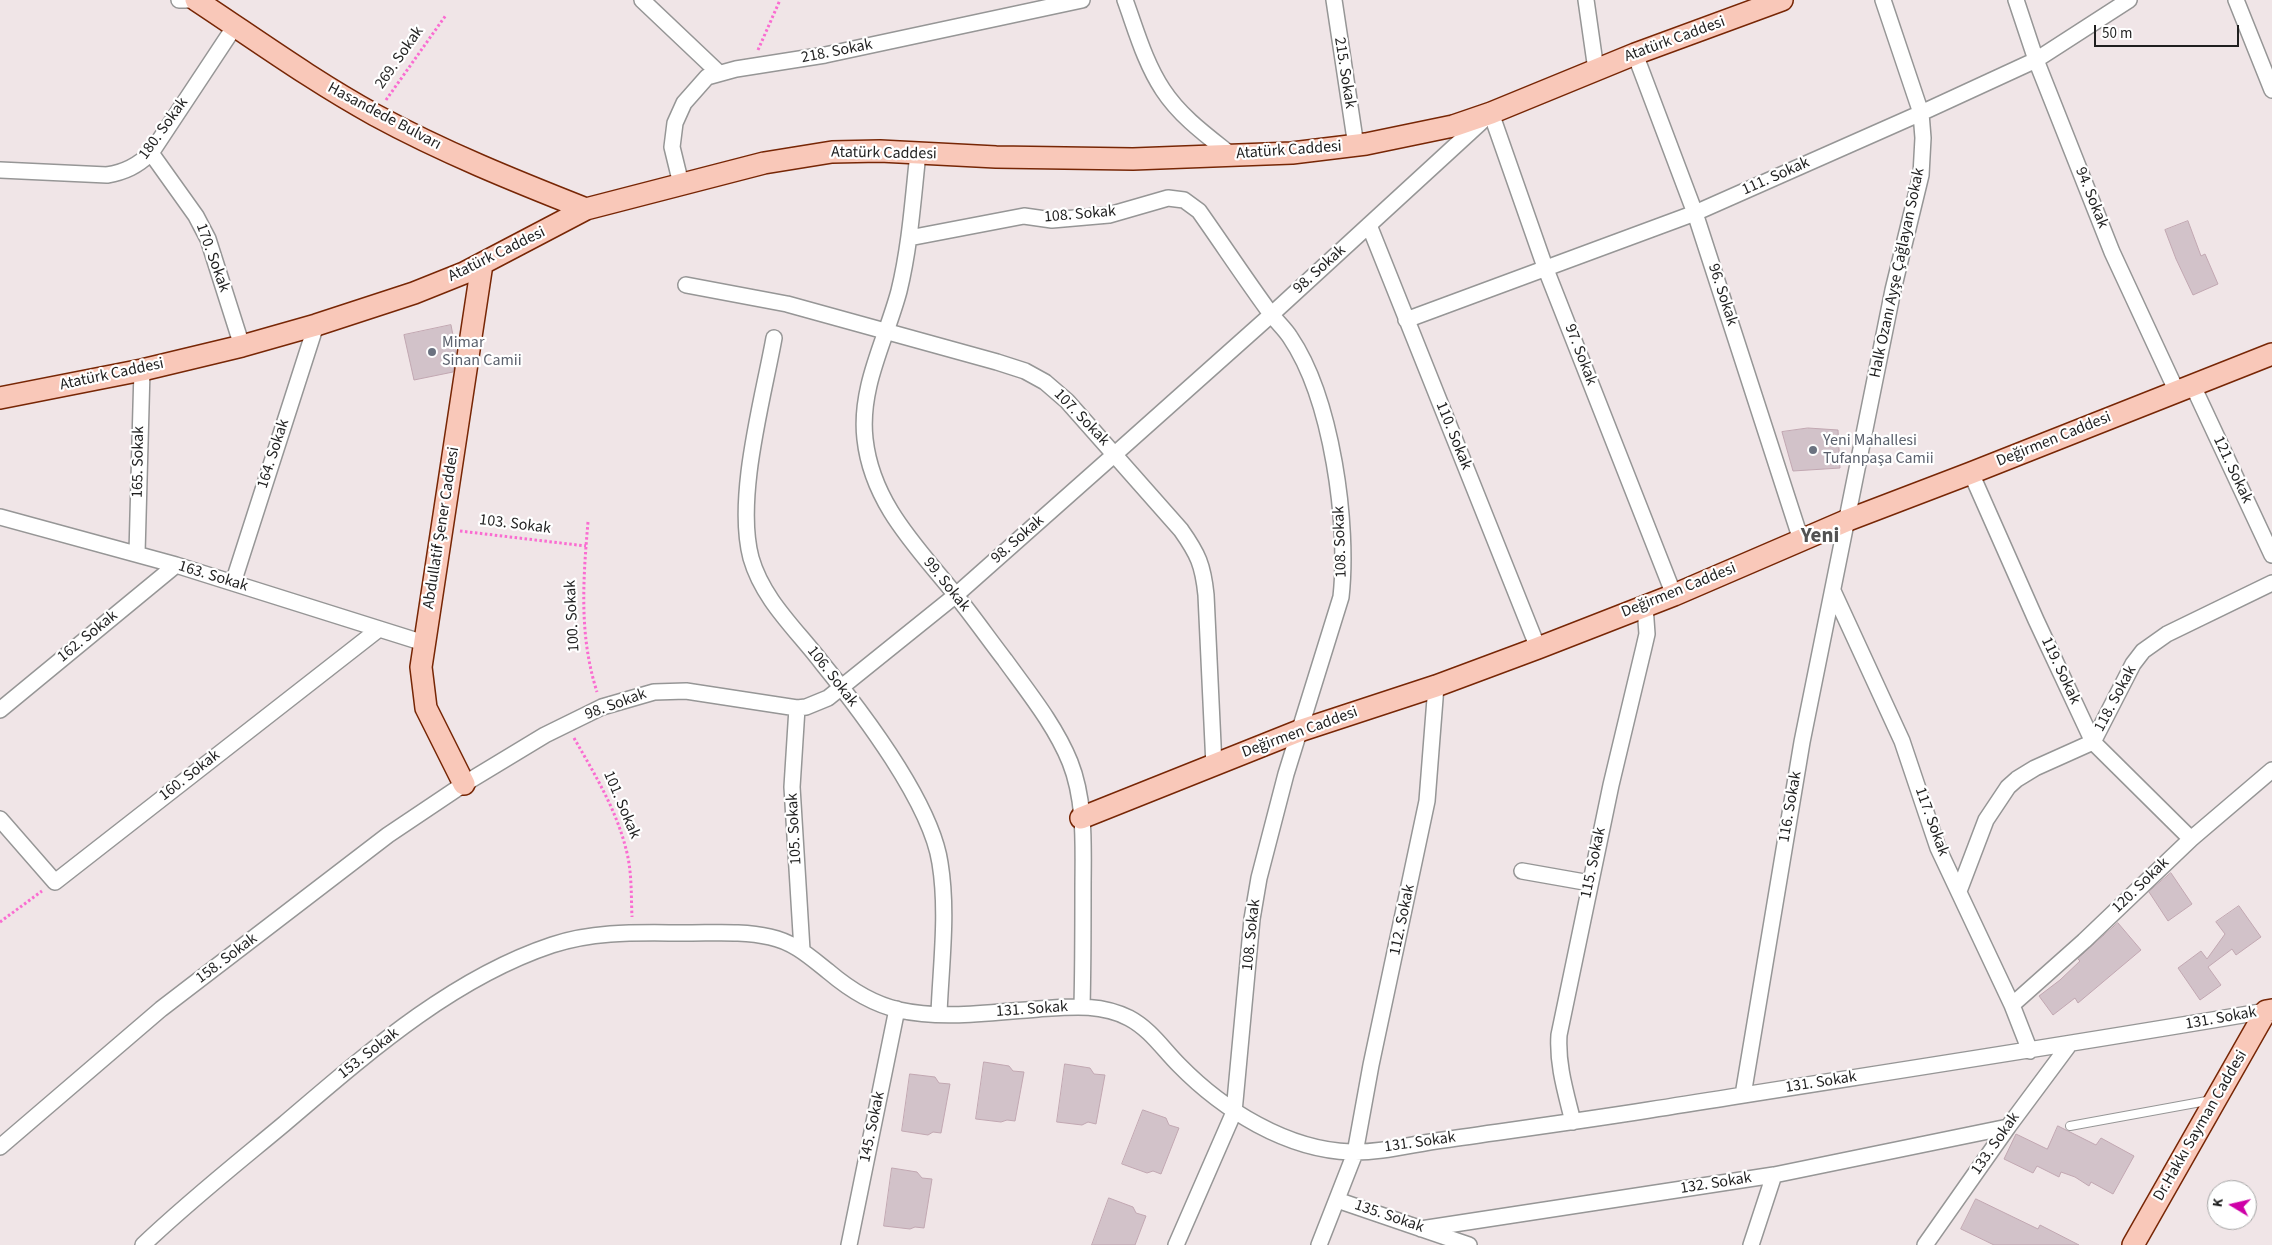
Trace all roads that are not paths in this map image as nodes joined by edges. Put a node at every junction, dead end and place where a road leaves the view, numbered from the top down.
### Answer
1 (179, 0) edge
2 (196, 0) edge
3 (642, 0) edge
4 (1082, 0) edge
5 (1125, 0) edge
6 (1334, 0) edge
7 (1586, 0) edge
8 (1782, 0) edge
9 (1883, 0) edge
10 (2016, 0) edge
11 (2129, 0) edge
12 (2236, 0) edge
13 (1030, 6) edge
14 (235, 26) junction
15 (1635, 54) junction
16 (2036, 60) junction
17 (1596, 70) junction
18 (719, 73) junction
19 (2272, 90) edge
20 (1490, 113) junction
21 (1921, 113) junction
22 (1356, 146) junction
23 (151, 153) junction
24 (918, 153) junction
25 (1230, 154) junction
26 (0, 170) edge
27 (681, 184) junction
28 (586, 209) junction
29 (1695, 212) junction
30 (1369, 225) junction
31 (909, 238) junction
32 (482, 264) junction
33 (1545, 267) junction
34 (686, 285) dead end
35 (1272, 314) junction
36 (1406, 320) junction
37 (316, 325) junction
38 (886, 333) junction
39 (774, 338) dead end
40 (242, 346) junction
41 (2272, 354) edge
42 (142, 370) junction
43 (2185, 389) junction
44 (0, 398) edge
45 (1115, 454) junction
46 (1971, 473) junction
47 (0, 517) edge
48 (1848, 520) junction
49 (1801, 540) junction
50 (137, 553) junction
51 (2272, 555) edge
52 (176, 565) junction
53 (233, 583) junction
54 (2272, 583) edge
55 (1833, 591) junction
56 (956, 595) junction
57 (1674, 595) junction
58 (1645, 606) junction
59 (379, 629) junction
60 (424, 643) junction
61 (1538, 648) junction
62 (1436, 686) junction
63 (842, 688) junction
64 (797, 708) junction
65 (0, 710) edge
66 (1299, 731) junction
67 (2093, 742) junction
68 (1214, 766) junction
69 (2272, 770) edge
70 (464, 784) junction
71 (1081, 818) junction
72 (0, 819) edge
73 (2191, 838) junction
74 (1522, 871) dead end
75 (1590, 883) junction
76 (1960, 891) junction
77 (632, 933) joint
78 (802, 950) junction
79 (2012, 1005) junction
80 (1082, 1006) junction
81 (897, 1009) junction
82 (2269, 1011) edge
83 (939, 1013) junction
84 (2069, 1045) junction
85 (2030, 1051) junction
86 (1743, 1095) junction
87 (2216, 1100) junction
88 (1234, 1112) junction
89 (1574, 1122) junction
90 (2008, 1126) junction
91 (2070, 1126) dead end
92 (0, 1147) edge
93 (1355, 1153) junction
94 (1774, 1175) junction
95 (1337, 1200) junction
96 (1421, 1229) junction
97 (143, 1245) edge
98 (849, 1245) edge
99 (1176, 1245) edge
100 (1319, 1245) edge
101 (1469, 1245) edge
102 (1750, 1245) edge
103 (1926, 1245) edge
104 (2133, 1245) edge

1 - 2 street
2 - 14 street, Hasandede Bulvarı
3 - 18 street
4 - 13 street, 218. Sokak
5 - 25 street
6 - 22 street, 215. Sokak
7 - 17 street
8 - 15 street, Atatürk Caddesi
9 - 21 street, Halk Ozanı Ayşe Çağlayan Sokak
10 - 16 street, 94. Sokak
11 - 16 street, 111. Sokak
12 - 19 street
13 - 18 street, 218. Sokak
14 - 23 street, 180. Sokak
14 - 28 street, Hasandede Bulvarı
15 - 17 street, Atatürk Caddesi
15 - 29 street, 96. Sokak
16 - 21 street, 111. Sokak
16 - 43 street, 94. Sokak
17 - 20 street, Atatürk Caddesi
18 - 27 street, 218. Sokak
20 - 22 street, Atatürk Caddesi
20 - 30 street, 98. Sokak
20 - 33 street, 97. Sokak
21 - 29 street, 111. Sokak
21 - 48 street, Halk Ozanı Ayşe Çağlayan Sokak
22 - 25 street, Atatürk Caddesi
23 - 26 street, 180. Sokak
23 - 40 street, 170. Sokak
24 - 25 street, Atatürk Caddesi
24 - 27 street, Atatürk Caddesi
24 - 31 street, 99. Sokak
27 - 28 street, Atatürk Caddesi
28 - 32 street, Atatürk Caddesi
29 - 33 street, 111. Sokak
29 - 49 street, 96. Sokak
30 - 35 street, 98. Sokak
30 - 36 street, 110. Sokak
31 - 35 street, 108. Sokak
31 - 38 street, 99. Sokak
32 - 37 street, Atatürk Caddesi
32 - 60 street, Abdullatif Şener Caddesi
33 - 36 street, 111. Sokak
33 - 57 street, 97. Sokak
34 - 38 street, 107. Sokak
35 - 45 street, 98. Sokak
35 - 66 street, 108. Sokak
36 - 61 street, 110. Sokak
37 - 40 street, Atatürk Caddesi
37 - 53 street, 164. Sokak
38 - 45 street, 107. Sokak
38 - 56 street, 99. Sokak
39 - 63 street, 106. Sokak
40 - 42 street, Atatürk Caddesi
41 - 43 street, Değirmen Caddesi
42 - 44 street, Atatürk Caddesi
42 - 50 street, 165. Sokak
43 - 46 street, Değirmen Caddesi
43 - 51 street, 121. Sokak
45 - 56 street, 98. Sokak
45 - 68 street, 107. Sokak
46 - 48 street, Değirmen Caddesi
46 - 67 street, 119. Sokak
47 - 50 street, 163. Sokak
48 - 49 street, Değirmen Caddesi
48 - 55 street, 116. Sokak
49 - 57 street, Değirmen Caddesi
50 - 52 street, 163. Sokak
52 - 53 street, 163. Sokak
52 - 65 street, 162. Sokak
53 - 59 street, 163. Sokak
54 - 67 street, 118. Sokak
55 - 76 street, 117. Sokak
55 - 86 street, 116. Sokak
56 - 63 street, 98. Sokak
56 - 71 street, 99. Sokak
57 - 58 street, Değirmen Caddesi
58 - 61 street, Değirmen Caddesi
58 - 75 street, 115. Sokak
59 - 60 street, 163. Sokak
59 - 72 street, 160. Sokak
60 - 70 street, Abdullatif Şener Caddesi
61 - 62 street, Değirmen Caddesi
62 - 66 street, Değirmen Caddesi
62 - 93 street, 112. Sokak
63 - 64 street, 98. Sokak
63 - 83 street, 106. Sokak
64 - 70 street, 98. Sokak
64 - 78 street, 105. Sokak
66 - 68 street, Değirmen Caddesi
66 - 88 street, 108. Sokak
67 - 73 street, 119. Sokak
67 - 76 street, 118. Sokak
68 - 71 street, Değirmen Caddesi
69 - 73 street, 120. Sokak
70 - 92 street, 158. Sokak
71 - 80 street, 99. Sokak
73 - 79 street, 120. Sokak
74 - 75 street
75 - 89 street, 115. Sokak
76 - 79 street, 117. Sokak
77 - 78 street, 131. Sokak
77 - 97 street, 153. Sokak
78 - 81 street, 131. Sokak
79 - 85 street, 117. Sokak
80 - 83 street, 131. Sokak
80 - 88 street, 131. Sokak
81 - 83 street, 131. Sokak
81 - 98 street, 145. Sokak
82 - 84 street, 131. Sokak
82 - 87 street, Dr.Hakkı Sayman Caddesi
84 - 85 street, 131. Sokak
84 - 90 street, 133. Sokak
85 - 86 street, 131. Sokak
86 - 89 street, 131. Sokak
87 - 91 lane
87 - 104 street, Dr.Hakkı Sayman Caddesi
88 - 93 street, 131. Sokak
88 - 99 street, 108. Sokak
89 - 93 street, 131. Sokak
90 - 94 street, 132. Sokak
90 - 103 street, 133. Sokak
93 - 95 street, 112. Sokak
94 - 96 street, 132. Sokak
94 - 102 street
95 - 96 street, 135. Sokak
95 - 100 street, 112. Sokak
96 - 101 street, 135. Sokak

